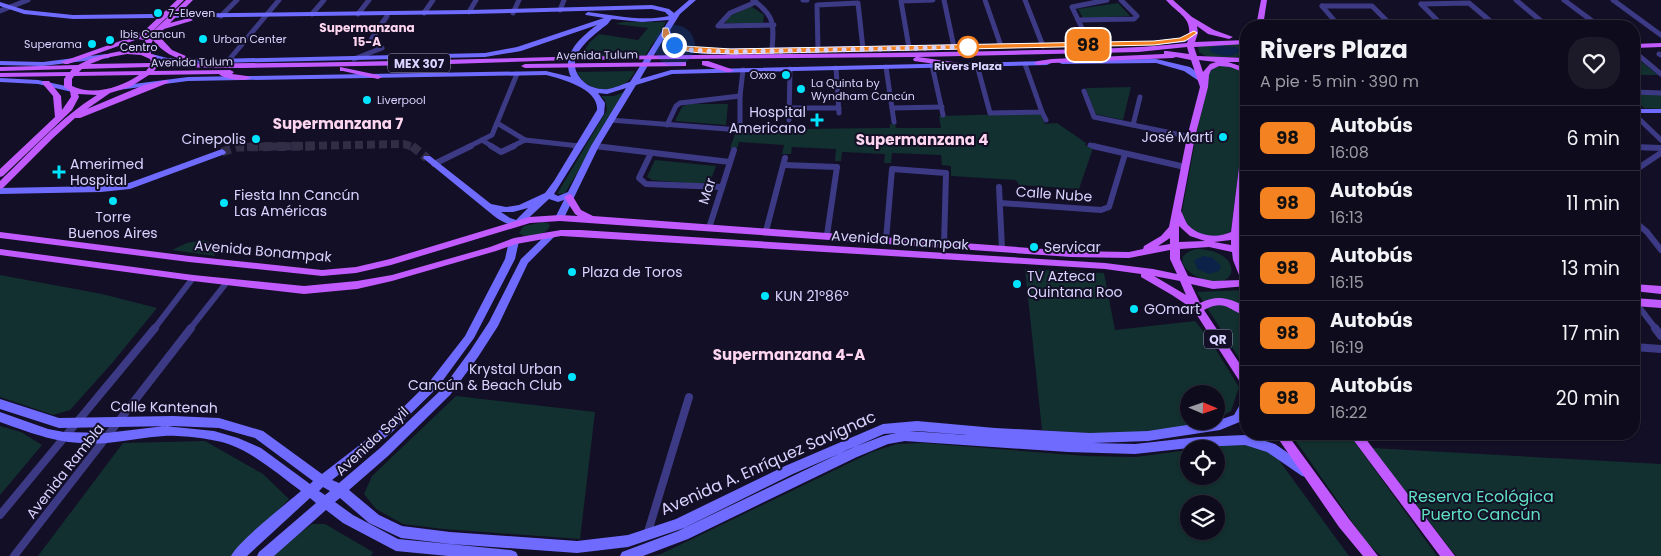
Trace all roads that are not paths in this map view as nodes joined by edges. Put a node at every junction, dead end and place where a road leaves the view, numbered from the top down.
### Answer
1 (18, 0) edge
2 (28, 0) edge
3 (181, 0) edge
4 (190, 0) edge
5 (237, 0) edge
6 (279, 0) edge
7 (324, 0) edge
8 (368, 0) edge
9 (433, 0) edge
10 (476, 0) edge
11 (519, 0) edge
12 (564, 0) edge
13 (681, 0) edge
14 (692, 0) edge
15 (803, 0) edge
16 (807, 0) edge
17 (933, 0) edge
18 (944, 0) edge
19 (985, 0) edge
20 (1025, 0) edge
21 (1107, 0) edge
22 (1121, 0) edge
23 (1169, 0) edge
24 (1264, 0) edge
25 (1516, 0) edge
26 (1564, 0) edge
27 (1613, 0) edge
28 (658, 1) edge
29 (755, 1) edge
30 (640, 7) junction
31 (2, 8) edge
32 (560, 10) junction
33 (470, 12) junction
34 (514, 12) junction
35 (424, 13) junction
36 (583, 13) junction
37 (312, 14) junction
38 (358, 14) junction
39 (672, 14) junction
40 (221, 16) junction
41 (387, 16) junction
42 (265, 17) junction
43 (615, 17) junction
44 (1190, 18) junction
45 (166, 19) junction
46 (632, 19) junction
47 (189, 20) junction
48 (1078, 20) junction
49 (1260, 20) edge
50 (1334, 20) edge
51 (1386, 20) edge
52 (1437, 20) edge
53 (1489, 20) edge
54 (1540, 20) edge
55 (1591, 20) edge
56 (1639, 20) edge
57 (1640, 21) edge
58 (590, 24) junction
59 (774, 24) junction
60 (666, 30) junction
61 (153, 33) junction
62 (1194, 33) junction
63 (1240, 36) edge
64 (1661, 37) edge
65 (584, 38) junction
66 (1640, 39) edge
67 (1240, 42) edge
68 (1154, 43) junction
69 (1090, 45) junction
70 (1661, 45) edge
71 (1043, 46) junction
72 (1190, 46) junction
73 (1640, 46) edge
74 (954, 47) junction
75 (909, 48) junction
76 (927, 48) junction
77 (1171, 48) junction
78 (863, 49) junction
79 (998, 49) junction
80 (772, 50) junction
81 (818, 50) junction
82 (731, 52) junction
83 (118, 53) junction
84 (150, 55) junction
85 (107, 56) junction
86 (1640, 56) edge
87 (1193, 57) junction
88 (409, 58) junction
89 (694, 58) junction
90 (911, 58) junction
91 (345, 59) junction
92 (354, 59) junction
93 (190, 60) junction
94 (1240, 60) edge
95 (228, 61) junction
96 (66, 62) junction
97 (455, 62) junction
98 (571, 62) junction
99 (647, 62) junction
100 (705, 63) junction
101 (1038, 63) junction
102 (1025, 64) junction
103 (155, 65) junction
104 (294, 65) junction
105 (932, 65) junction
106 (957, 65) junction
107 (977, 65) junction
108 (886, 66) junction
109 (80, 67) junction
110 (1, 68) edge
111 (836, 68) junction
112 (343, 69) junction
113 (790, 69) junction
114 (1240, 69) edge
115 (730, 70) junction
116 (743, 70) junction
117 (211, 73) junction
118 (148, 74) junction
119 (516, 74) junction
120 (1661, 74) edge
121 (70, 76) junction
122 (378, 77) junction
123 (247, 78) junction
124 (0, 80) edge
125 (166, 82) junction
126 (46, 83) junction
127 (1203, 83) junction
128 (634, 84) junction
129 (582, 85) junction
130 (115, 89) junction
131 (73, 90) junction
132 (1084, 91) dead end
133 (1640, 92) edge
134 (1661, 93) edge
135 (740, 96) junction
136 (1140, 97) dead end
137 (942, 107) junction
138 (789, 108) junction
139 (892, 108) junction
140 (1042, 112) junction
141 (1660, 113) edge
142 (1640, 114) edge
143 (943, 115) dead end
144 (60, 120) junction
145 (610, 120) junction
146 (789, 120) dead end
147 (1046, 120) dead end
148 (1640, 120) edge
149 (894, 122) dead end
150 (497, 123) junction
151 (667, 125) junction
152 (1133, 125) junction
153 (1191, 137) junction
154 (482, 140) junction
155 (525, 140) junction
156 (1661, 140) edge
157 (1090, 145) dead end
158 (580, 146) junction
159 (594, 146) junction
160 (1640, 147) edge
161 (1661, 148) edge
162 (734, 150) dead end
163 (222, 152) tunnel mouth
164 (651, 153) junction
165 (1661, 153) edge
166 (1124, 154) junction
167 (430, 161) joint
168 (730, 162) junction
169 (1185, 167) junction
170 (1640, 167) edge
171 (0, 174) edge
172 (0, 186) edge
173 (999, 187) dead end
174 (722, 188) junction
175 (0, 191) edge
176 (548, 195) junction
177 (569, 196) junction
178 (1000, 203) junction
179 (1240, 204) edge
180 (486, 205) junction
181 (1177, 208) junction
182 (1239, 208) joint
183 (560, 218) junction
184 (605, 220) junction
185 (635, 222) junction
186 (518, 223) junction
187 (1640, 227) edge
188 (709, 228) junction
189 (1174, 228) junction
190 (766, 232) junction
191 (1236, 234) junction
192 (0, 235) edge
193 (551, 235) junction
194 (827, 235) junction
195 (629, 236) junction
196 (886, 240) junction
197 (514, 241) junction
198 (454, 244) junction
199 (1191, 244) junction
200 (944, 245) junction
201 (1174, 246) junction
202 (1218, 246) junction
203 (1002, 249) junction
204 (1235, 249) junction
205 (1240, 250) edge
206 (1661, 250) edge
207 (0, 252) edge
208 (424, 253) junction
209 (1129, 255) junction
210 (1031, 257) junction
211 (1072, 259) junction
212 (455, 260) junction
213 (1176, 263) junction
214 (1240, 264) edge
215 (1131, 268) junction
216 (1240, 268) edge
217 (422, 269) junction
218 (1240, 275) edge
219 (193, 278) junction
220 (1184, 280) junction
221 (227, 282) junction
222 (1202, 283) junction
223 (1240, 284) edge
224 (1230, 285) junction
225 (1640, 288) edge
226 (1661, 290) edge
227 (509, 291) junction
228 (494, 292) junction
229 (1640, 302) edge
230 (1661, 304) edge
231 (1240, 309) edge
232 (1199, 310) junction
233 (1640, 310) edge
234 (1661, 336) edge
235 (1640, 347) edge
236 (1661, 349) edge
237 (1240, 373) edge
238 (688, 397) dead end
239 (0, 404) edge
240 (32, 413) junction
241 (0, 417) edge
242 (1240, 419) edge
243 (172, 421) junction
244 (75, 422) junction
245 (119, 422) junction
246 (19, 423) junction
247 (165, 431) junction
248 (64, 437) junction
249 (106, 438) junction
250 (1245, 440) edge
251 (1261, 440) edge
252 (1285, 440) edge
253 (1360, 440) edge
254 (1311, 476) junction
255 (322, 480) junction
256 (340, 490) junction
257 (310, 491) junction
258 (326, 503) junction
259 (0, 515) edge
260 (647, 535) junction
261 (484, 555) edge
262 (633, 555) edge
263 (14, 556) edge
264 (238, 556) edge
265 (264, 556) edge
266 (511, 556) edge
267 (1371, 556) edge
268 (1448, 556) edge

1 - 31 street
2 - 31 street
3 - 45 main road
4 - 45 main road
5 - 40 street
6 - 42 street
7 - 37 street
8 - 38 street
9 - 35 street
10 - 33 street
11 - 34 street
12 - 32 street
13 - 14 street
14 - 39 street
15 - 16 street
17 - 75 street
18 - 74 street
19 - 79 street
20 - 71 street
21 - 48 street
22 - 48 street
23 - 44 main road
24 - 49 main road
25 - 54 street
26 - 55 street
27 - 56 street
28 - 30 street
29 - 59 street
29 - 59 street
30 - 32 street
30 - 39 street
30 - 43 street
30 - 46 street
31 - 45 street
32 - 34 street
33 - 34 street
33 - 35 street
34 - 36 street
34 - 41 street
35 - 38 street
36 - 43 street
36 - 58 street
37 - 38 street
37 - 42 street
39 - 46 street
39 - 60 street
40 - 42 street
40 - 45 street
41 - 42 street
41 - 92 street
42 - 47 street
42 - 95 street
43 - 46 street
43 - 58 street, Avenida Tulum
43 - 65 street
44 - 62 main road
44 - 63 main road
45 - 47 street
45 - 61 main road
45 - 61 main road
47 - 61 main road
48 - 69 street
50 - 51 street
52 - 53 street
57 - 64 street
58 - 65 street
58 - 88 street, Avenida Tulum
59 - 80 street
60 - 82 street, Avenida Tulum
60 - 99 street
61 - 83 main road
61 - 84 main road
61 - 93 main road
61 - 96 main road
62 - 68 street, Avenida Tulum
62 - 72 main road
64 - 66 main road
65 - 98 street
67 - 72 main road, Avenida Tulum
68 - 69 street, Avenida Tulum
68 - 77 main road
69 - 71 street, Avenida Tulum
70 - 73 main road
71 - 79 street, Avenida Tulum
72 - 77 main road, Avenida Tulum / MEX 307
72 - 87 main road
74 - 76 street, Avenida Tulum
74 - 79 street, Avenida Tulum
75 - 76 street, Avenida Tulum
75 - 78 street, Avenida Tulum
76 - 79 main road
77 - 79 main road, Avenida Tulum / MEX 307
78 - 81 street, Avenida Tulum
78 - 81 street
79 - 89 main road, Avenida Tulum / MEX 307
80 - 81 street, Avenida Tulum
80 - 82 street, Avenida Tulum
82 - 89 main road
83 - 84 main road
83 - 85 main road
84 - 93 street, Avenida Tulum
84 - 103 main road
85 - 96 street
85 - 109 main road
86 - 120 street
87 - 90 main road, Avenida Tulum / MEX 307
87 - 94 main road
87 - 101 main road
87 - 127 main road
88 - 92 street, Avenida Tulum
88 - 97 main road
89 - 99 main road, Avenida Tulum / MEX 307
90 - 100 main road, Avenida Tulum / MEX 307
90 - 106 main road
91 - 92 street, Avenida Tulum
91 - 95 street, Avenida Tulum
91 - 104 main road
93 - 95 street, Avenida Tulum
96 - 110 street
97 - 98 main road, Avenida Tulum / MEX 307
97 - 104 main road, Avenida Tulum / MEX 307
98 - 99 main road, Avenida Tulum / MEX 307
98 - 112 main road, Avenida Tulum / MEX 307
98 - 129 street
99 - 100 main road, Avenida Tulum / MEX 307
99 - 128 street
100 - 115 main road
101 - 102 street, Avenida Tulum
101 - 127 street, Avenida Tulum
102 - 107 street, Avenida Tulum
102 - 140 street
103 - 104 main road, Avenida Tulum / MEX 307
103 - 109 main road, Avenida Tulum / MEX 307
103 - 118 main road
105 - 106 street, Avenida Tulum
105 - 108 street, Avenida Tulum
105 - 137 street
106 - 107 street, Avenida Tulum
107 - 140 street
108 - 111 street, Avenida Tulum
108 - 139 street
109 - 110 main road, Avenida Tulum / MEX 307
109 - 121 main road
110 - 121 main road, Avenida Tulum / MEX 307
111 - 113 street, Avenida Tulum
111 - 138 street
112 - 117 main road, Avenida Tulum / MEX 307
112 - 122 main road
113 - 116 street, Avenida Tulum
113 - 138 street
114 - 127 main road
115 - 116 street, Avenida Tulum
115 - 128 street, Avenida Tulum
116 - 135 street
117 - 118 main road, Avenida Tulum / MEX 307
117 - 123 main road
118 - 121 main road, Avenida Tulum / MEX 307
118 - 130 main road
119 - 122 street, Avenida Tulum
119 - 129 street, Avenida Tulum
119 - 150 street
121 - 131 main road
122 - 123 street, Avenida Tulum
123 - 125 street, Avenida Tulum
124 - 126 street
125 - 130 street, Avenida Tulum
125 - 144 main road
126 - 131 street
126 - 144 main road
127 - 153 main road
128 - 129 street, Avenida Tulum
128 - 145 street
129 - 158 street
130 - 131 main road
130 - 144 main road
131 - 144 main road
132 - 152 street
133 - 134 street
135 - 151 street
135 - 151 street
136 - 152 street
137 - 139 street
137 - 143 street
138 - 146 street
139 - 149 street
140 - 147 street
141 - 142 street
144 - 171 main road
144 - 172 main road
145 - 151 street
145 - 159 street
148 - 156 street
150 - 154 street
150 - 155 street
152 - 153 street
153 - 169 main road
154 - 155 street
154 - 167 street
155 - 158 street
157 - 166 street
158 - 176 street
159 - 164 street
159 - 177 street
160 - 161 street
162 - 168 street, Mar
163 - 175 street
164 - 168 street
164 - 174 street
165 - 170 street
166 - 169 street
166 - 178 street, Calle Nube
167 - 180 street
168 - 174 street, Mar
169 - 181 main road
173 - 178 street, Calle Nube
174 - 188 street, Mar
176 - 177 street
176 - 180 street
176 - 186 street
177 - 183 street
177 - 184 main road
178 - 203 street, Calle Nube
179 - 182 main road
180 - 186 street
181 - 189 main road
181 - 191 main road
182 - 191 main road
183 - 184 main road, Avenida Bonampak
183 - 186 main road, Avenida Bonampak
183 - 193 main road
184 - 185 main road, Avenida Bonampak
185 - 188 main road, Avenida Bonampak
185 - 195 main road
186 - 197 main road
186 - 198 main road, Avenida Bonampak
187 - 206 street
188 - 190 main road, Avenida Bonampak
189 - 201 main road
189 - 209 main road
190 - 194 main road, Avenida Bonampak
190 - 194 street
191 - 204 main road
192 - 208 main road, Avenida Bonampak
193 - 195 main road, Avenida Bonampak
193 - 197 main road, Avenida Bonampak
193 - 227 street, Avenida Sayil
194 - 196 main road, Avenida Bonampak
195 - 210 main road, Avenida Bonampak
196 - 200 main road, Avenida Bonampak
196 - 200 street
197 - 212 main road
197 - 228 street, Avenida Sayil
198 - 208 main road, Avenida Bonampak
198 - 212 main road
199 - 201 main road, Avenida Bonampak
199 - 202 main road, Avenida Bonampak
199 - 213 main road
200 - 203 main road, Avenida Bonampak
201 - 209 main road, Avenida Bonampak
201 - 213 main road
202 - 204 main road, Avenida Bonampak
202 - 216 main road
203 - 210 main road, Avenida Bonampak
204 - 205 main road, Avenida Bonampak
204 - 214 main road
207 - 219 main road
208 - 217 main road
209 - 211 main road, Avenida Bonampak
210 - 211 main road, Avenida Bonampak
211 - 215 main road, Avenida Bonampak
212 - 217 main road
213 - 220 main road
213 - 222 main road
215 - 220 main road, Avenida Bonampak
215 - 232 main road
217 - 221 main road
218 - 224 main road
219 - 221 main road
219 - 244 street, Avenida Rambla
220 - 222 main road, Avenida Bonampak
220 - 232 main road, QR
221 - 245 street, Avenida Rambla
222 - 224 main road, Avenida Bonampak
223 - 224 main road, Avenida Bonampak
225 - 226 main road
227 - 228 street
227 - 256 street, Avenida Sayil
228 - 255 street, Avenida Sayil
229 - 230 main road
231 - 232 main road
232 - 237 main road, QR
233 - 234 street
235 - 236 street
238 - 260 street
239 - 240 street, Calle Kantenah
240 - 244 street, Calle Kantenah
240 - 246 street
241 - 246 street, Calle Kantenah
242 - 260 street, Avenida A. Enríquez Savignac
243 - 245 street, Calle Kantenah
243 - 247 street
243 - 255 street, Calle Kantenah
244 - 245 street, Calle Kantenah
244 - 248 street, Avenida Rambla
245 - 249 street, Avenida Rambla
246 - 248 street, Calle Kantenah
247 - 249 street, Calle Kantenah
247 - 257 street, Calle Kantenah
248 - 249 street, Calle Kantenah
248 - 259 street, Avenida Rambla
249 - 263 street, Avenida Rambla
250 - 262 street, Avenida A. Enríquez Savignac
251 - 254 street, Avenida A. Enríquez Savignac
252 - 254 main road
253 - 268 main road
254 - 267 main road
255 - 256 street, Calle Kantenah
255 - 257 street, Avenida Sayil
256 - 258 street, Avenida Sayil
256 - 260 street, Avenida A. Enríquez Savignac
257 - 258 street
257 - 264 street, Avenida Sayil
258 - 261 street
258 - 265 street, Avenida Sayil
261 - 266 street

